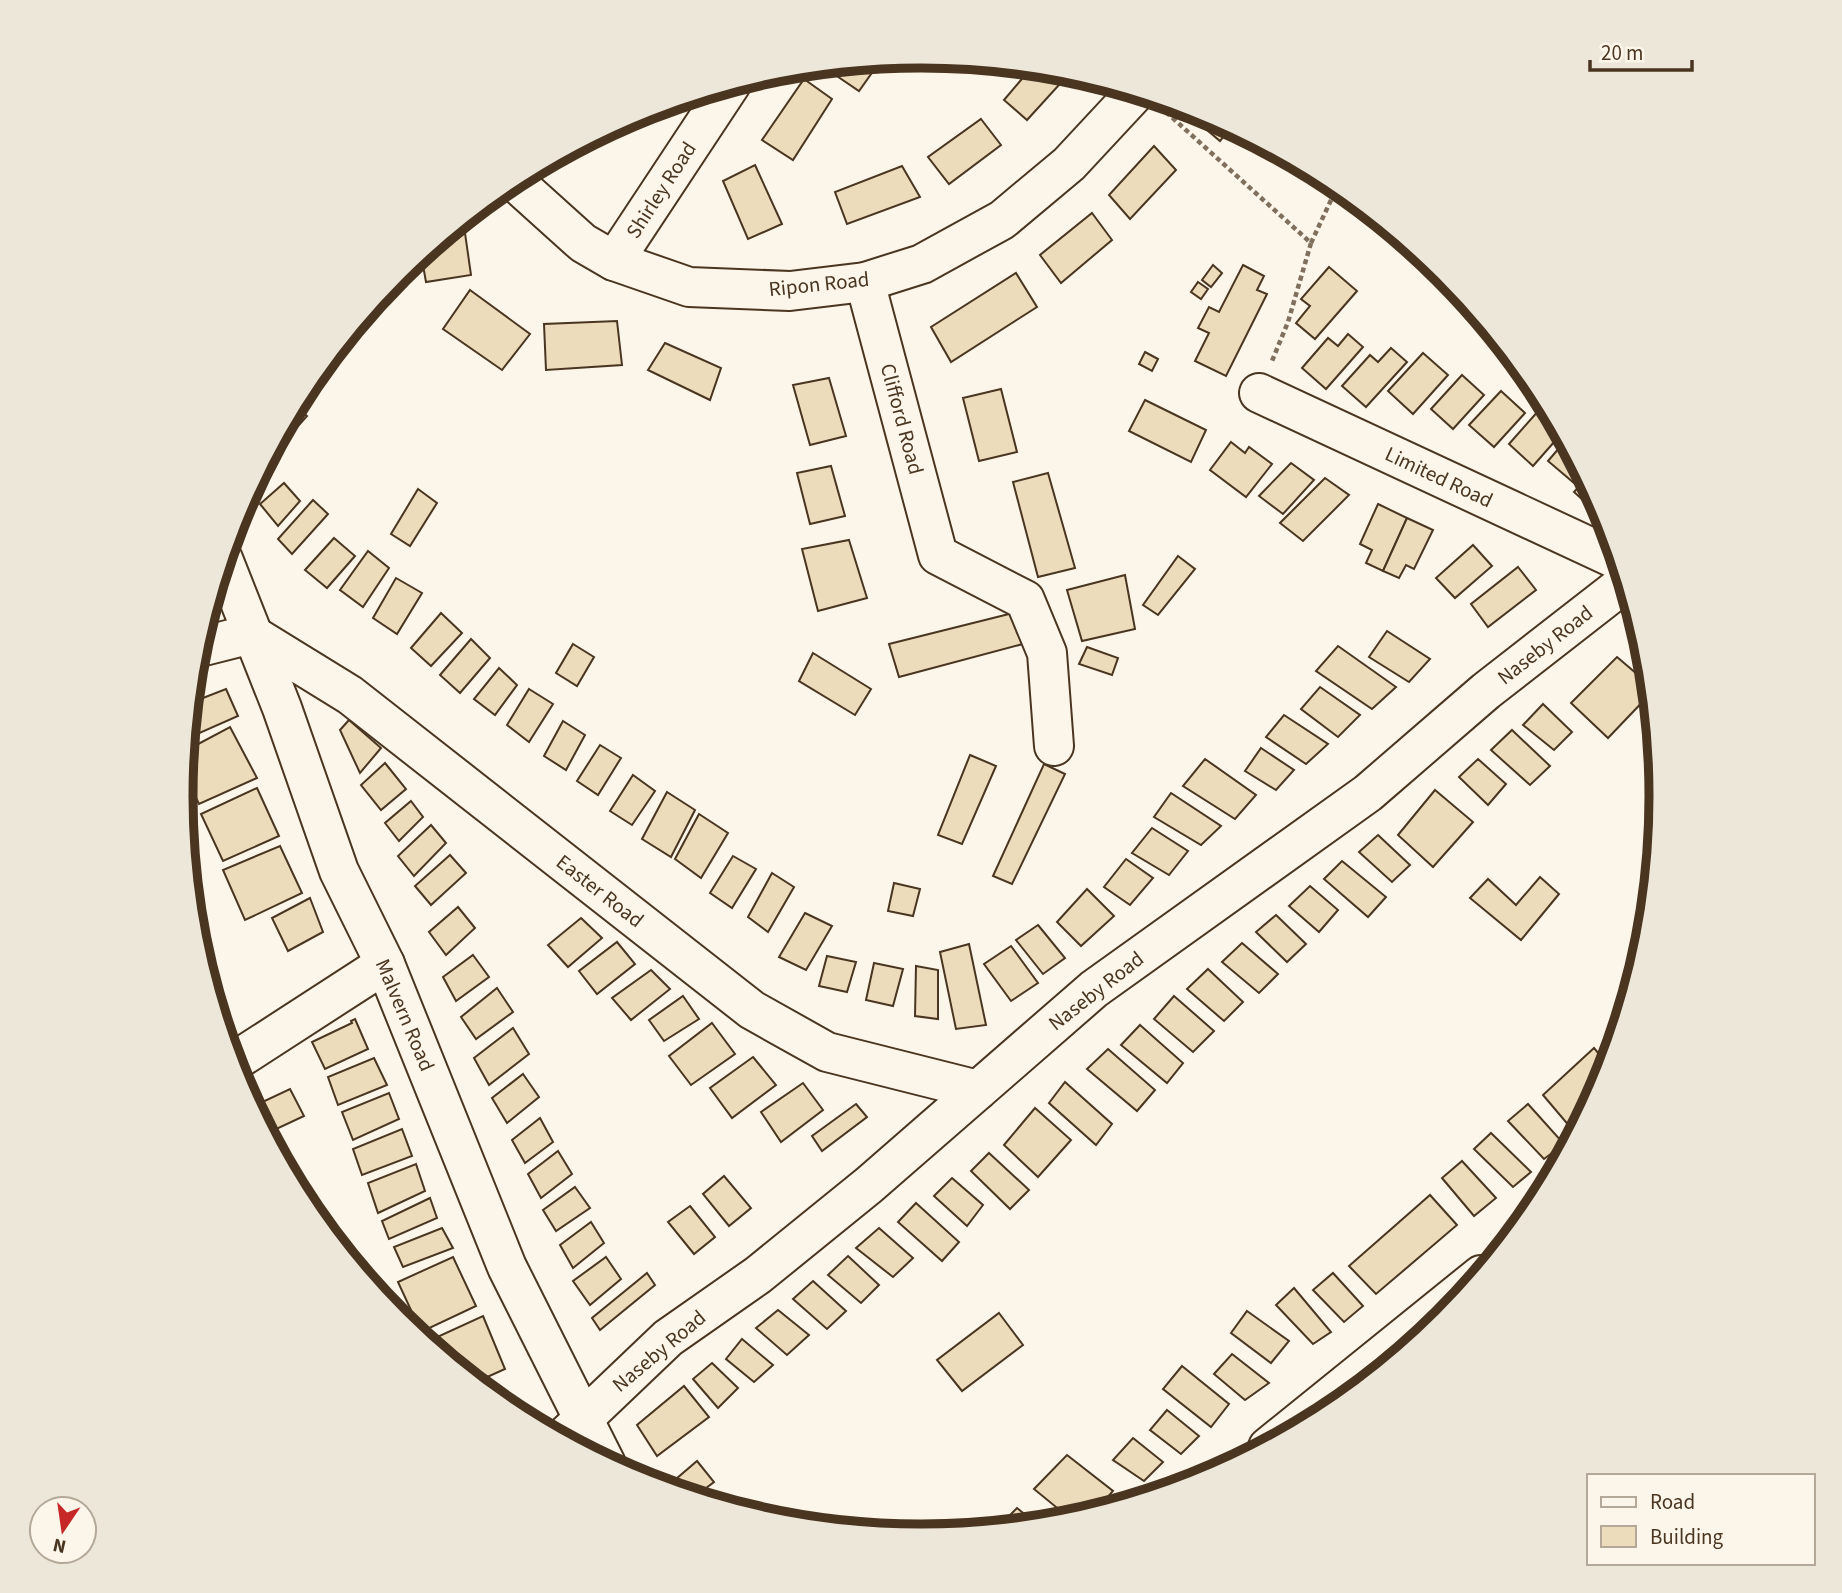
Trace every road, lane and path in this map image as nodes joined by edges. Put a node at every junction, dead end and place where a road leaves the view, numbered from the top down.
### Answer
1 (723, 96) edge
2 (1140, 102) edge
3 (1159, 109) edge
4 (522, 188) edge
5 (1333, 196) edge
6 (1311, 243) junction
7 (614, 261) junction
8 (865, 282) junction
9 (1259, 393) joint
10 (1609, 556) edge
11 (228, 572) edge
12 (1618, 588) edge
13 (251, 634) junction
14 (209, 645) edge
15 (1054, 746) dead end
16 (385, 964) junction
17 (241, 1057) edge
18 (978, 1090) junction
19 (1434, 1313) edge
20 (1317, 1408) edge
21 (572, 1429) edge
22 (585, 1442) edge

1 - 7 street, Shirley Road
2 - 8 street, Ripon Road
3 - 6 path
4 - 7 street, Ripon Road
5 - 6 path
6 - 9 path
7 - 8 street, Ripon Road
8 - 15 street, Clifford Road
9 - 10 street, Limited Road
11 - 13 street, Malvern Road
12 - 18 street, Naseby Road
13 - 14 street
13 - 16 street, Malvern Road
13 - 18 street, Easter Road
16 - 17 street
16 - 21 street, Malvern Road
18 - 21 street, Naseby Road
19 - 20 street
21 - 22 street, Malvern Road

